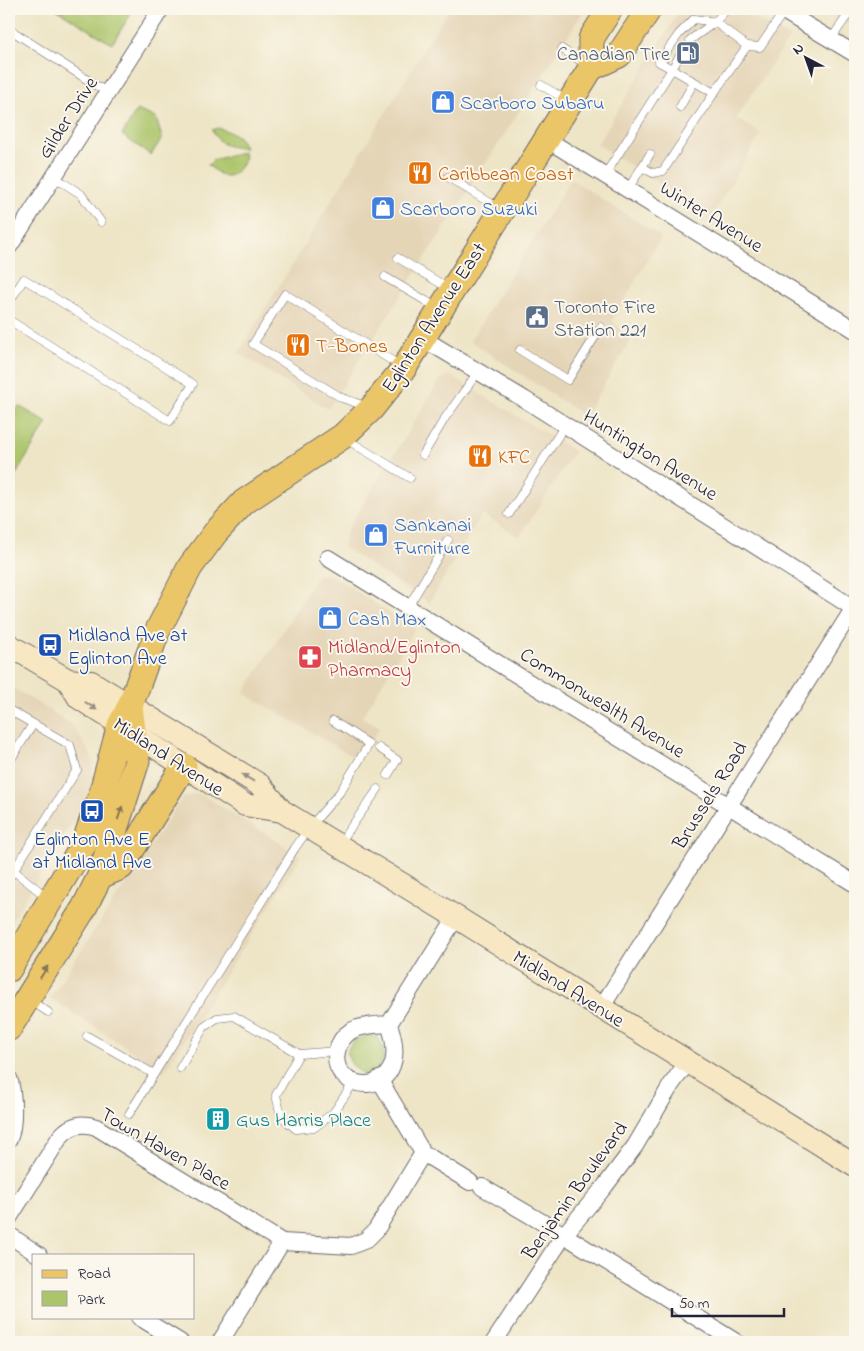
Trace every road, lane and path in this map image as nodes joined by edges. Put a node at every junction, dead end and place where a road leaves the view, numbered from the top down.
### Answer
1 (161, 9) edge
2 (610, 9) edge
3 (649, 9) edge
4 (727, 9) edge
5 (852, 9) edge
6 (782, 10) edge
7 (715, 22) junction
8 (9, 29) edge
9 (831, 39) junction
10 (690, 40) dead end
11 (746, 46) junction
12 (562, 49) dead end
13 (855, 54) edge
14 (679, 57) dead end
15 (591, 68) junction
16 (672, 69) junction
17 (694, 82) junction
18 (540, 85) dead end
19 (108, 93) junction
20 (714, 93) junction
21 (569, 102) junction
22 (680, 107) dead end
23 (546, 139) junction
24 (650, 154) dead end
25 (642, 167) junction
26 (605, 175) junction
27 (54, 177) junction
28 (448, 177) dead end
29 (628, 189) junction
30 (502, 210) junction
31 (101, 222) dead end
32 (9, 247) edge
33 (398, 258) dead end
34 (385, 277) dead end
35 (446, 300) junction
36 (9, 302) edge
37 (9, 320) edge
38 (601, 327) dead end
39 (855, 330) edge
40 (422, 338) junction
41 (520, 350) dead end
42 (404, 368) junction
43 (478, 372) junction
44 (371, 408) junction
45 (565, 425) junction
46 (343, 436) junction
47 (423, 455) dead end
48 (410, 478) dead end
49 (509, 514) dead end
50 (448, 540) dead end
51 (328, 558) dead end
52 (408, 607) junction
53 (855, 607) edge
54 (9, 646) edge
55 (9, 710) edge
56 (128, 722) junction
57 (333, 722) dead end
58 (33, 724) junction
59 (379, 748) dead end
60 (9, 762) edge
61 (184, 766) junction
62 (388, 775) dead end
63 (378, 789) dead end
64 (728, 806) junction
65 (282, 812) junction
66 (308, 828) junction
67 (338, 845) junction
68 (11, 869) edge
69 (100, 876) junction
70 (9, 878) edge
71 (855, 884) edge
72 (52, 900) junction
73 (456, 918) junction
74 (9, 969) edge
75 (27, 998) junction
76 (601, 1008) junction
77 (48, 1012) dead end
78 (389, 1024) junction
79 (9, 1028) edge
80 (87, 1036) dead end
81 (337, 1051) junction
82 (299, 1054) junction
83 (687, 1063) junction
84 (180, 1068) dead end
85 (154, 1074) junction
86 (9, 1078) edge
87 (379, 1079) junction
88 (354, 1082) junction
89 (10, 1106) edge
90 (129, 1114) dead end
91 (9, 1139) edge
92 (423, 1153) junction
93 (855, 1166) edge
94 (9, 1218) edge
95 (564, 1235) junction
96 (9, 1236) edge
97 (282, 1242) junction
98 (37, 1254) edge
99 (141, 1318) edge
100 (180, 1342) edge
101 (220, 1342) edge
102 (494, 1342) edge
103 (736, 1342) edge

1 - 19 street, Gilder Drive
2 - 15 main road
3 - 15 main road
4 - 7 lane
5 - 9 lane
6 - 9 street
6 - 11 lane
7 - 10 lane
7 - 11 lane
7 - 16 lane
8 - 19 lane
9 - 13 street
11 - 20 lane
12 - 15 lane
14 - 16 lane
15 - 21 main road, Eglinton Avenue East
16 - 17 lane
16 - 26 lane
17 - 20 lane
17 - 22 lane
18 - 21 lane
19 - 27 street, Gilder Drive
20 - 25 lane
21 - 23 main road, Eglinton Avenue East
23 - 26 street, Winter Avenue
23 - 30 main road, Eglinton Avenue East
24 - 25 lane
25 - 29 lane
26 - 29 street, Winter Avenue
27 - 31 lane
27 - 32 street, Gilder Drive
28 - 30 lane
29 - 39 street, Winter Avenue
30 - 35 main road, Eglinton Avenue East
33 - 35 lane
34 - 35 lane
35 - 40 main road, Eglinton Avenue East
36 - 37 lane
38 - 41 lane
40 - 42 main road, Eglinton Avenue East
40 - 43 street, Huntington Avenue
42 - 44 main road, Eglinton Avenue East
42 - 44 lane
43 - 45 street, Huntington Avenue
43 - 47 lane
44 - 46 main road, Eglinton Avenue East
45 - 49 lane
45 - 53 street, Huntington Avenue
46 - 48 lane
46 - 56 main road, Eglinton Avenue East
50 - 52 lane
51 - 52 street, Commonwealth Avenue
52 - 64 street, Commonwealth Avenue
53 - 64 street, Brussels Road
54 - 56 main road, Midland Avenue
55 - 58 lane
56 - 61 main road, Midland Avenue
65 -> 56 main road, Midland Avenue
69 -> 56 main road, Eglinton Avenue East
56 - 72 main road, Eglinton Avenue East
57 - 66 lane
58 - 60 lane
58 - 68 lane
59 - 62 lane
61 - 65 main road, Midland Avenue
61 - 69 main road
63 - 67 lane
64 - 71 street, Commonwealth Avenue
64 - 76 street, Brussels Road
65 - 66 main road, Midland Avenue
66 - 67 main road, Midland Avenue
66 - 85 lane
67 - 73 main road, Midland Avenue
68 - 70 lane
68 - 72 lane
75 -> 69 main road, Eglinton Avenue East
72 - 74 main road, Eglinton Avenue East
73 - 76 main road, Midland Avenue
73 - 78 street
75 - 77 lane
75 - 79 main road, Eglinton Avenue East
76 - 83 main road, Midland Avenue
78 - 81 street
78 - 87 street
80 - 85 lane
81 - 82 lane
81 - 88 street
82 - 84 lane
82 - 88 lane
83 - 93 main road, Midland Avenue
83 - 95 street, Benjamin Boulevard
85 - 90 lane
86 - 89 street
87 - 88 street
87 - 92 street
89 - 91 street
92 - 95 street
92 - 97 street, Town Haven Place
94 - 97 street, Town Haven Place
95 - 102 street, Benjamin Boulevard
95 - 103 street
96 - 98 street
97 - 101 street
99 - 100 street

